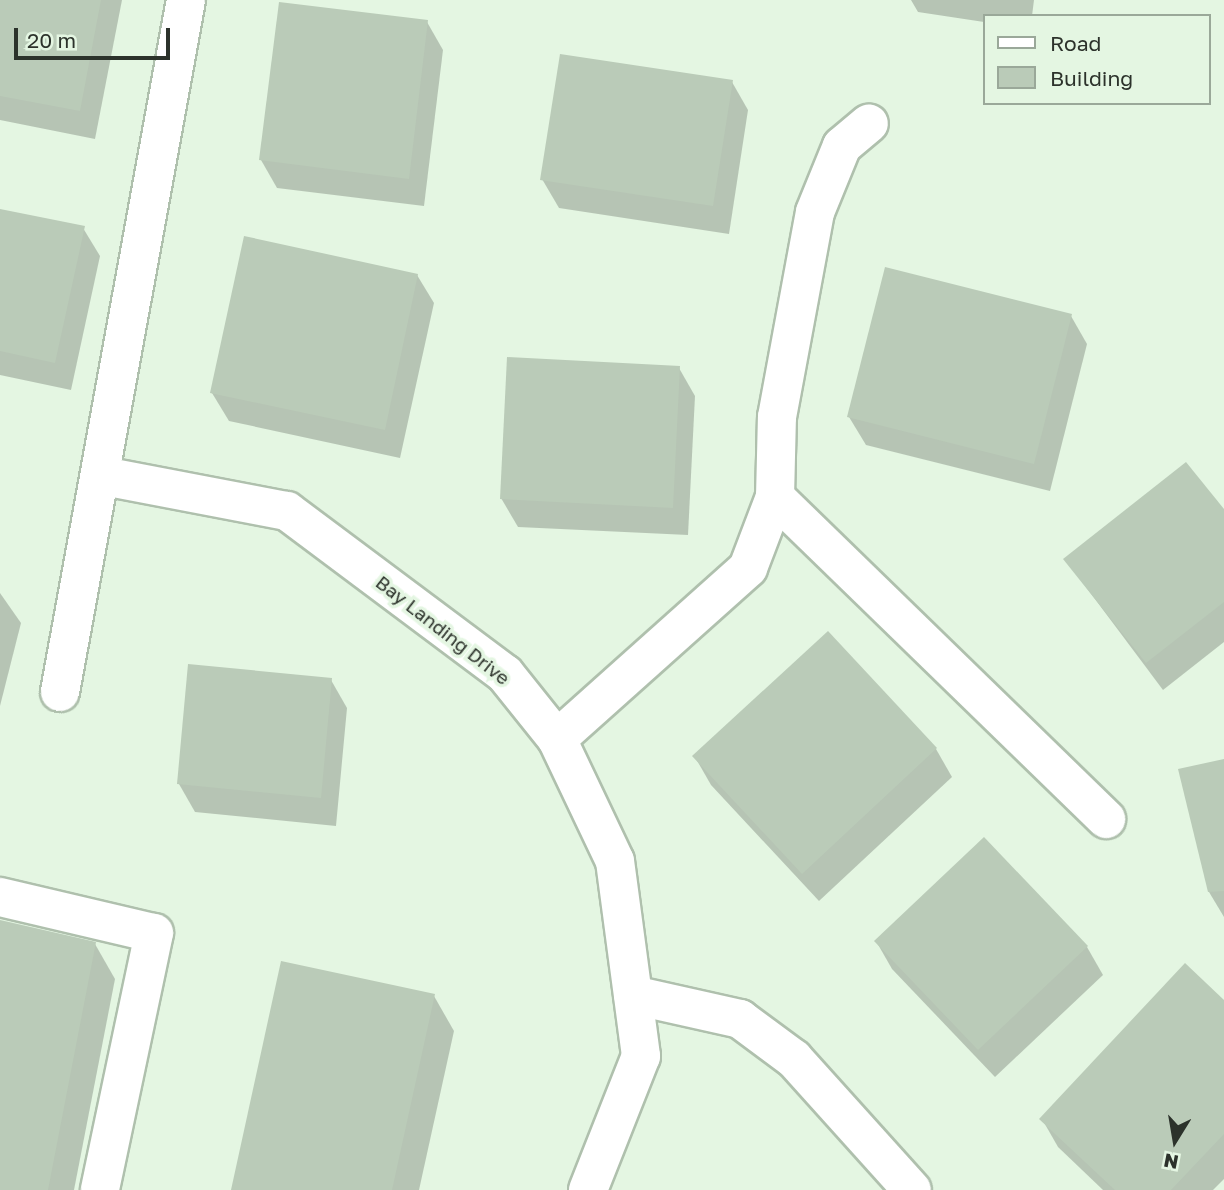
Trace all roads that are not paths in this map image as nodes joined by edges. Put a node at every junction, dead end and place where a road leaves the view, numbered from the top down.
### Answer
1 (186, 0) edge
2 (869, 122) dead end
3 (103, 476) junction
4 (775, 497) junction
5 (60, 692) dead end
6 (557, 739) junction
7 (1106, 819) dead end
8 (0, 897) edge
9 (633, 995) junction
10 (100, 1190) edge
11 (588, 1190) edge
12 (912, 1190) edge

1 - 3 street
2 - 4 street
3 - 5 street
3 - 6 street, Bay Landing Drive
4 - 6 street
4 - 7 street
6 - 9 street, Bay Landing Drive
8 - 10 street
9 - 11 street, Bay Landing Drive
9 - 12 street

